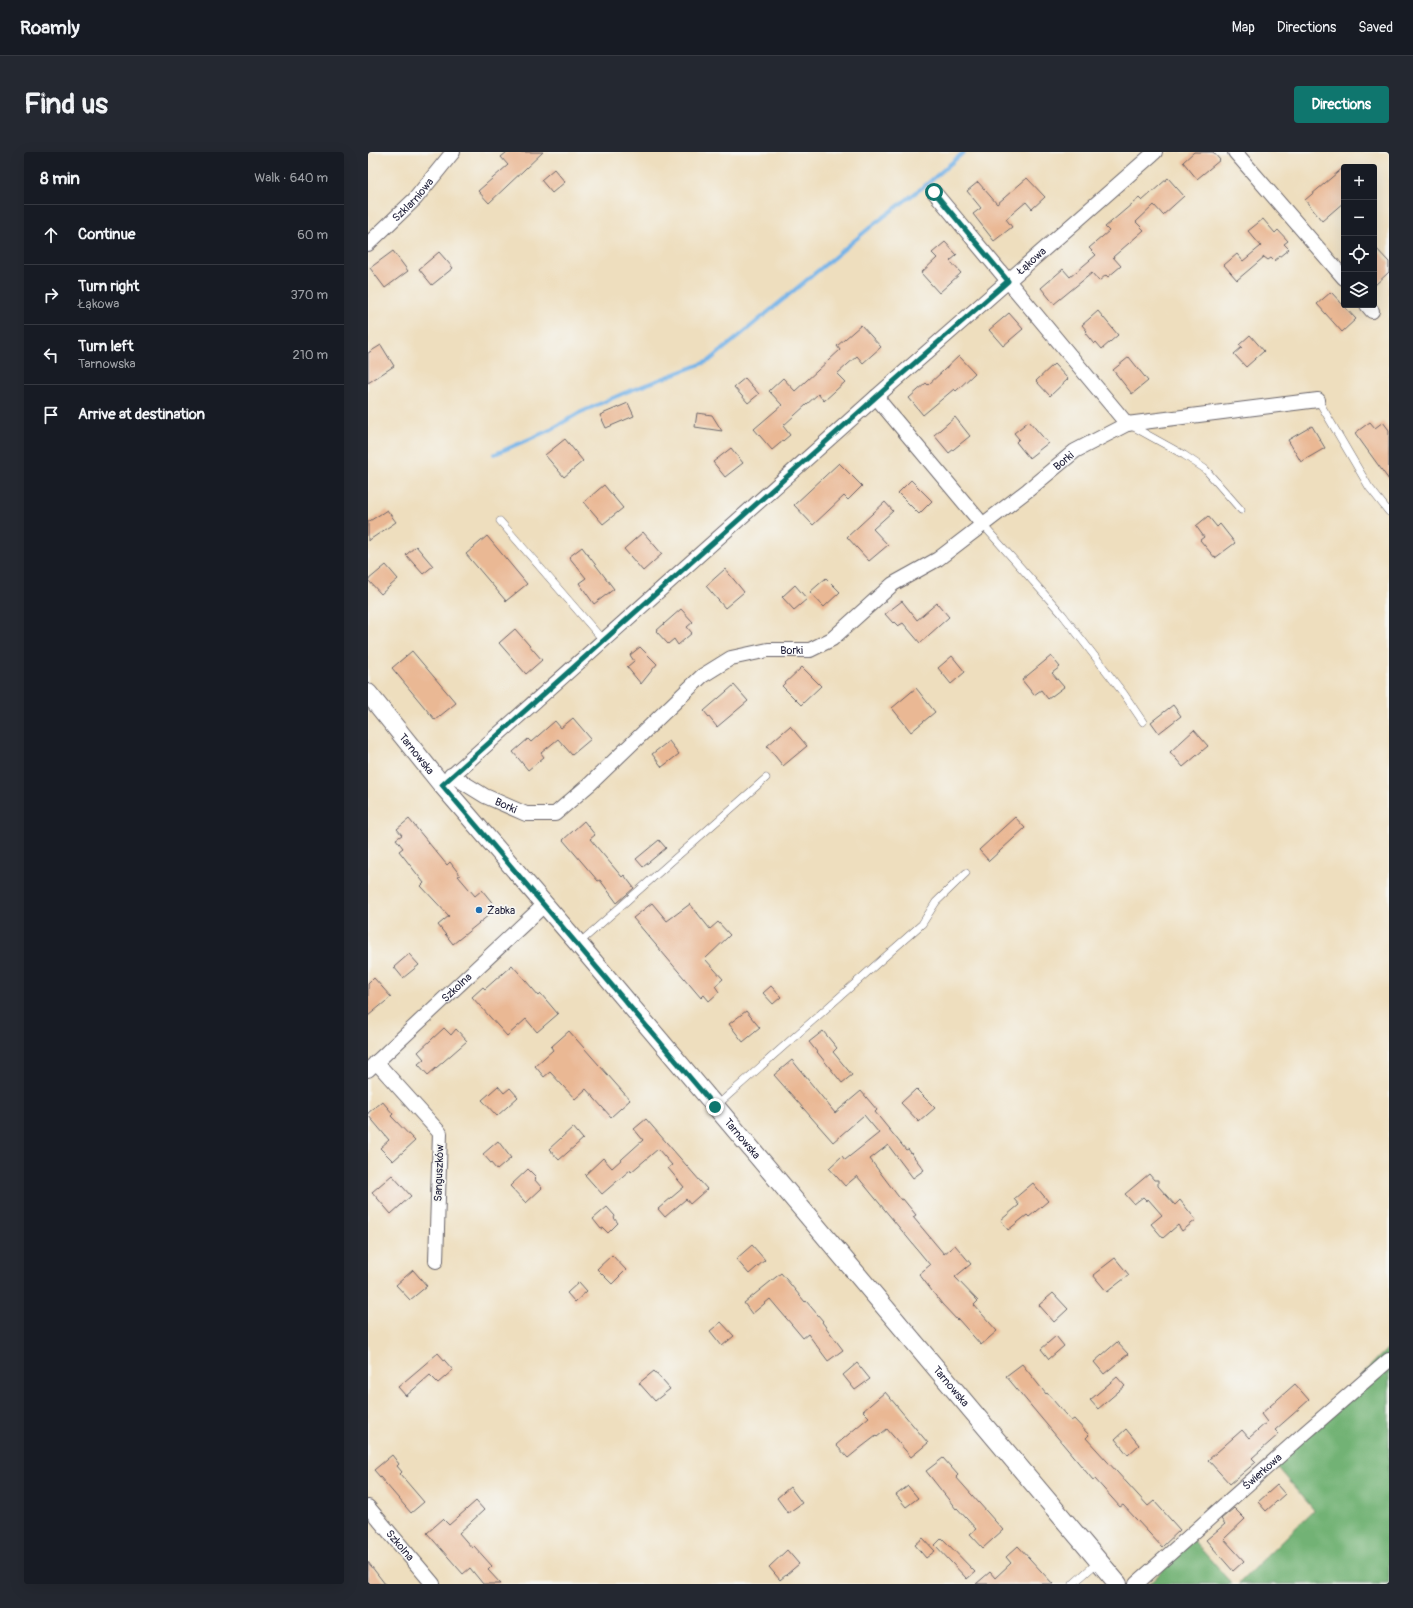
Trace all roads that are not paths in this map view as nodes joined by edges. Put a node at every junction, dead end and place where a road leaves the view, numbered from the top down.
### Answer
1 (453, 152) edge
2 (1155, 152) edge
3 (1235, 152) edge
4 (934, 192) dead end
5 (368, 244) edge
6 (1341, 275) edge
7 (1008, 281) junction
8 (876, 397) junction
9 (1318, 400) joint
10 (1127, 424) junction
11 (1241, 510) dead end
12 (1389, 512) edge
13 (500, 522) dead end
14 (983, 525) junction
15 (603, 640) junction
16 (368, 693) edge
17 (1143, 722) dead end
18 (766, 778) dead end
19 (447, 780) junction
20 (966, 873) dead end
21 (544, 905) junction
22 (578, 944) junction
23 (372, 1066) edge
24 (715, 1107) junction
25 (436, 1261) dead end
26 (1389, 1360) edge
27 (368, 1507) edge
28 (1099, 1561) junction
29 (433, 1584) edge
30 (1073, 1584) edge
31 (1118, 1584) edge
32 (1136, 1584) edge

1 - 5 street, Szklarniowa
2 - 7 street, Łąkowa
3 - 6 street
4 - 7 street
7 - 8 street, Łąkowa
7 - 10 street
8 - 14 street
8 - 15 street, Łąkowa
9 - 10 street
9 - 12 lane
10 - 11 lane
10 - 14 street, Borki
13 - 15 lane
14 - 17 lane
14 - 19 street, Borki
15 - 19 street, Łąkowa
16 - 19 street, Tarnowska
18 - 22 lane
19 - 21 street, Tarnowska
20 - 24 lane
21 - 22 street, Tarnowska
21 - 23 street, Szkolna
22 - 24 street, Tarnowska
23 - 25 street, Sanguszków
24 - 28 street, Tarnowska
26 - 32 street, Świerkowa
27 - 29 street, Szkolna
28 - 30 lane
28 - 31 street, Tarnowska

